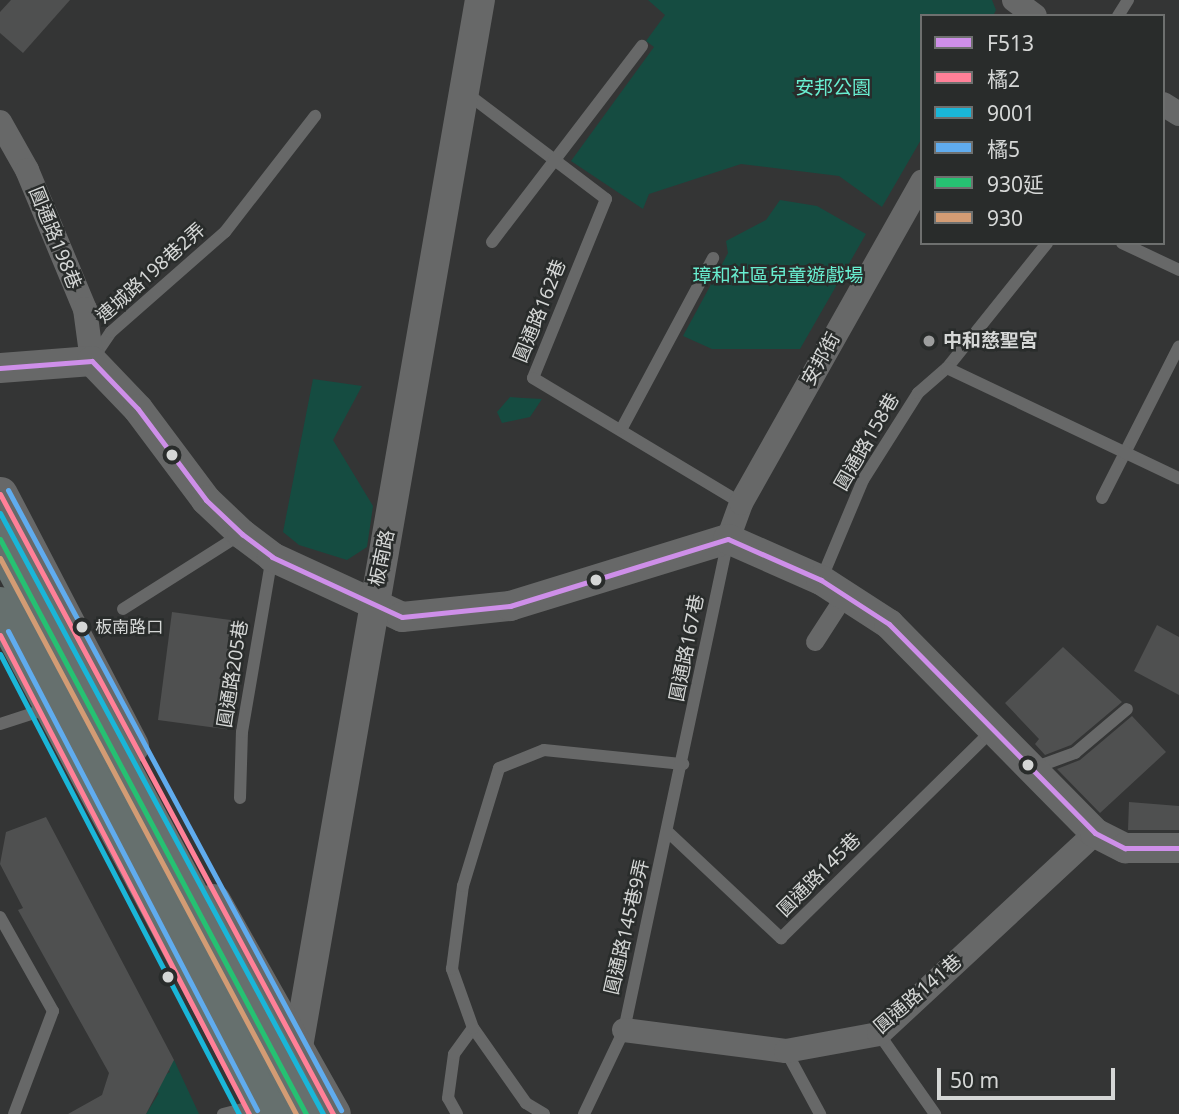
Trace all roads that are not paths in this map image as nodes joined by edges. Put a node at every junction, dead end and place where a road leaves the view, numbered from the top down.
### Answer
1 (480, 0) edge
2 (642, 46) dead end
3 (463, 90) junction
4 (315, 116) dead end
5 (0, 122) edge
6 (555, 164) junction
7 (920, 186) edge
8 (492, 242) dead end
9 (1045, 245) edge
10 (1126, 245) edge
11 (713, 258) dead end
12 (1179, 270) edge
13 (1179, 346) edge
14 (92, 361) junction
15 (0, 368) edge
16 (947, 368) junction
17 (622, 428) junction
18 (1120, 453) junction
19 (1174, 477) edge
20 (0, 494) edge
21 (1102, 498) dead end
22 (740, 503) junction
23 (242, 534) junction
24 (0, 539) edge
25 (728, 539) junction
26 (272, 557) junction
27 (0, 570) edge
28 (833, 587) junction
29 (371, 602) junction
30 (0, 606) edge
31 (123, 608) dead end
32 (0, 635) edge
33 (815, 642) dead end
34 (1127, 709) dead end
35 (37, 712) junction
36 (0, 724) edge
37 (993, 730) junction
38 (683, 764) junction
39 (1031, 769) junction
40 (240, 798) dead end
41 (669, 833) junction
42 (1095, 833) junction
43 (1179, 848) edge
44 (1, 921) edge
45 (473, 1028) junction
46 (624, 1030) junction
47 (879, 1034) junction
48 (786, 1051) junction
49 (299, 1053) junction
50 (267, 1112) edge
51 (14, 1114) edge
52 (333, 1114) edge
53 (457, 1114) edge
54 (544, 1114) edge
55 (584, 1114) edge
56 (820, 1114) edge
57 (935, 1114) edge

1 - 3 street, 板南路
2 - 6 lane
3 - 6 lane, 圓通路162巷
3 - 29 street, 板南路
4 - 14 lane, 連城路198巷2弄
5 - 14 street, 圓通路198巷
6 - 8 lane
6 - 17 lane, 圓通路162巷
7 - 22 street, 安邦街
9 - 16 lane, 圓通路158巷
10 - 12 lane
11 - 17 lane
13 - 18 lane
14 - 15 street
14 - 23 street
16 - 18 lane
16 - 28 lane, 圓通路158巷
17 - 22 lane, 圓通路162巷
18 - 19 lane
18 - 21 lane
20 - 49 main road
22 - 25 street, 安邦街
23 - 26 street
23 - 31 lane
24 - 50 highway
25 - 28 street
25 - 29 street
25 - 38 lane, 圓通路167巷
26 - 29 street
26 - 40 lane, 圓通路205巷
27 - 50 main road
28 - 33 street
28 - 37 street
29 - 49 street, 板南路
30 - 50 highway
32 - 35 main road
34 - 39 lane
35 - 36 lane
35 - 50 main road
37 - 39 street
37 - 41 lane, 圓通路145巷
38 - 41 lane, 圓通路167巷
38 - 45 lane
39 - 42 street
41 - 46 lane, 圓通路145巷9弄
42 - 43 street
42 - 47 street, 圓通路141巷
44 - 51 lane
45 - 53 lane
45 - 54 lane
46 - 48 street, 圓通路141巷
46 - 55 lane
47 - 48 street, 圓通路141巷
47 - 57 lane
48 - 56 lane
49 - 50 street, 板南路
49 - 52 main road

